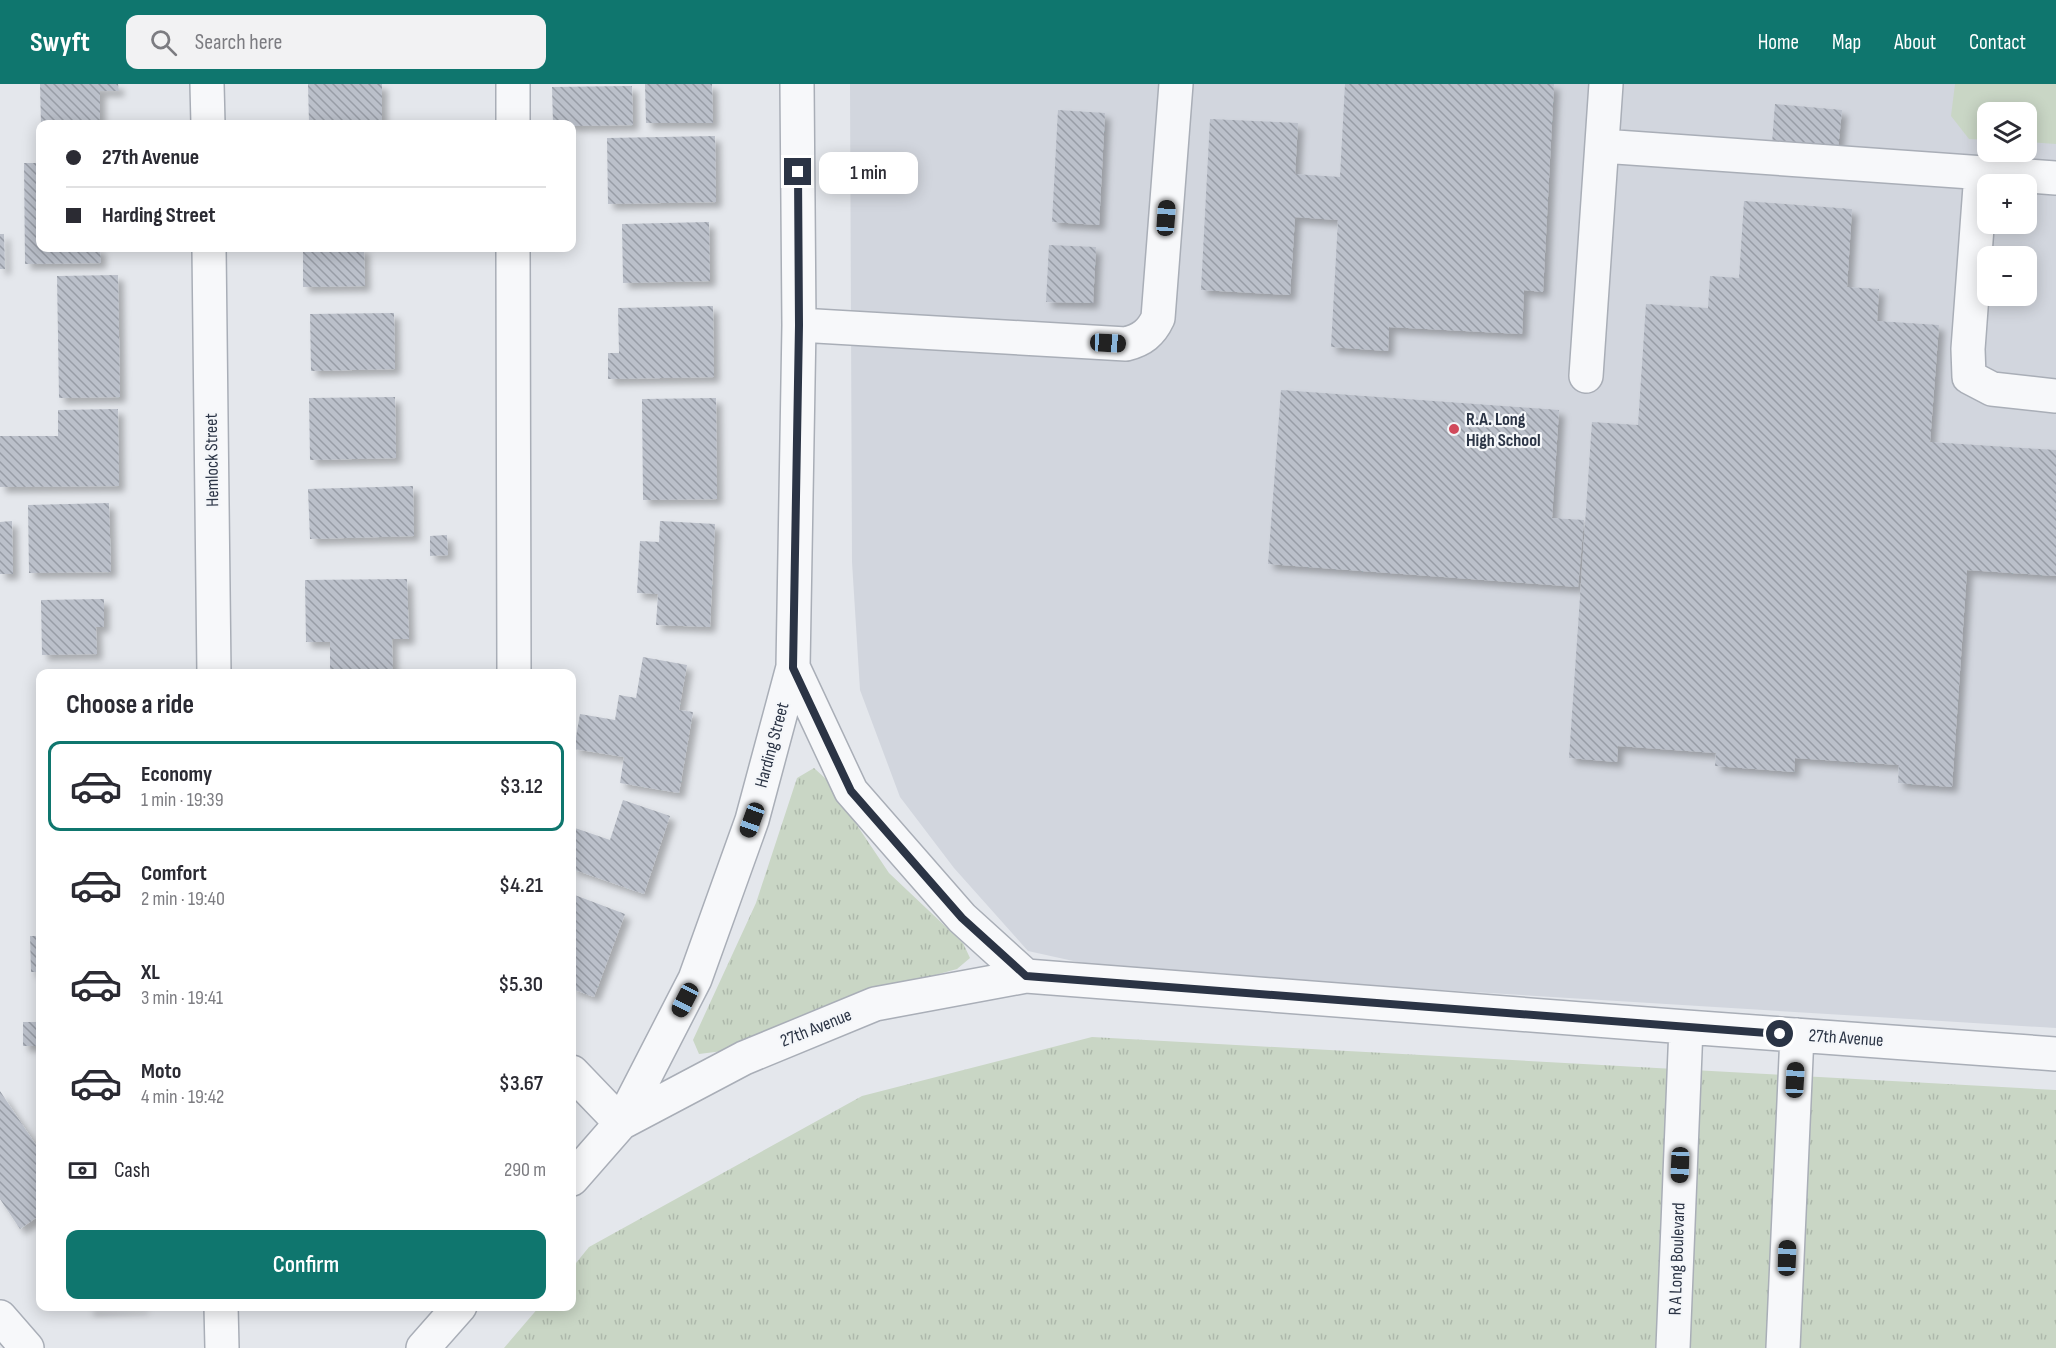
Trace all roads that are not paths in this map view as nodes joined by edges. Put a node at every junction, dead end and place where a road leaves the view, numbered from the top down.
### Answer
1 (207, 84) edge
2 (513, 84) edge
3 (797, 84) edge
4 (1176, 84) edge
5 (1606, 84) edge
6 (208, 120) edge
7 (513, 120) edge
8 (1602, 146) junction
9 (1981, 173) junction
10 (2056, 178) edge
11 (209, 252) edge
12 (513, 252) edge
13 (799, 325) junction
14 (1586, 376) dead end
15 (2056, 396) edge
16 (793, 668) junction
17 (214, 669) edge
18 (514, 669) edge
19 (1026, 976) junction
20 (1686, 1027) junction
21 (1797, 1035) junction
22 (2056, 1053) edge
23 (576, 1076) edge
24 (621, 1123) junction
25 (576, 1174) edge
26 (221, 1311) edge
27 (456, 1311) edge
28 (0, 1317) edge
29 (27, 1348) edge
30 (222, 1348) edge
31 (423, 1348) edge
32 (1673, 1348) edge
33 (1782, 1348) edge

1 - 6 street
2 - 7 street
3 - 13 street, Harding Street
4 - 13 street
5 - 8 street
8 - 9 street
8 - 14 street
9 - 10 street
9 - 15 street
11 - 17 street, Hemlock Street
12 - 18 street
13 - 16 street, Harding Street
16 - 19 street
16 - 24 street, Harding Street
19 - 20 street, 27th Avenue
19 - 24 street, 27th Avenue
20 - 21 street, 27th Avenue
20 - 32 street, R A Long Boulevard
21 - 22 street, 27th Avenue
21 - 33 street
23 - 24 street
24 - 25 street, Harding Street
26 - 30 street
27 - 31 street
28 - 29 street

